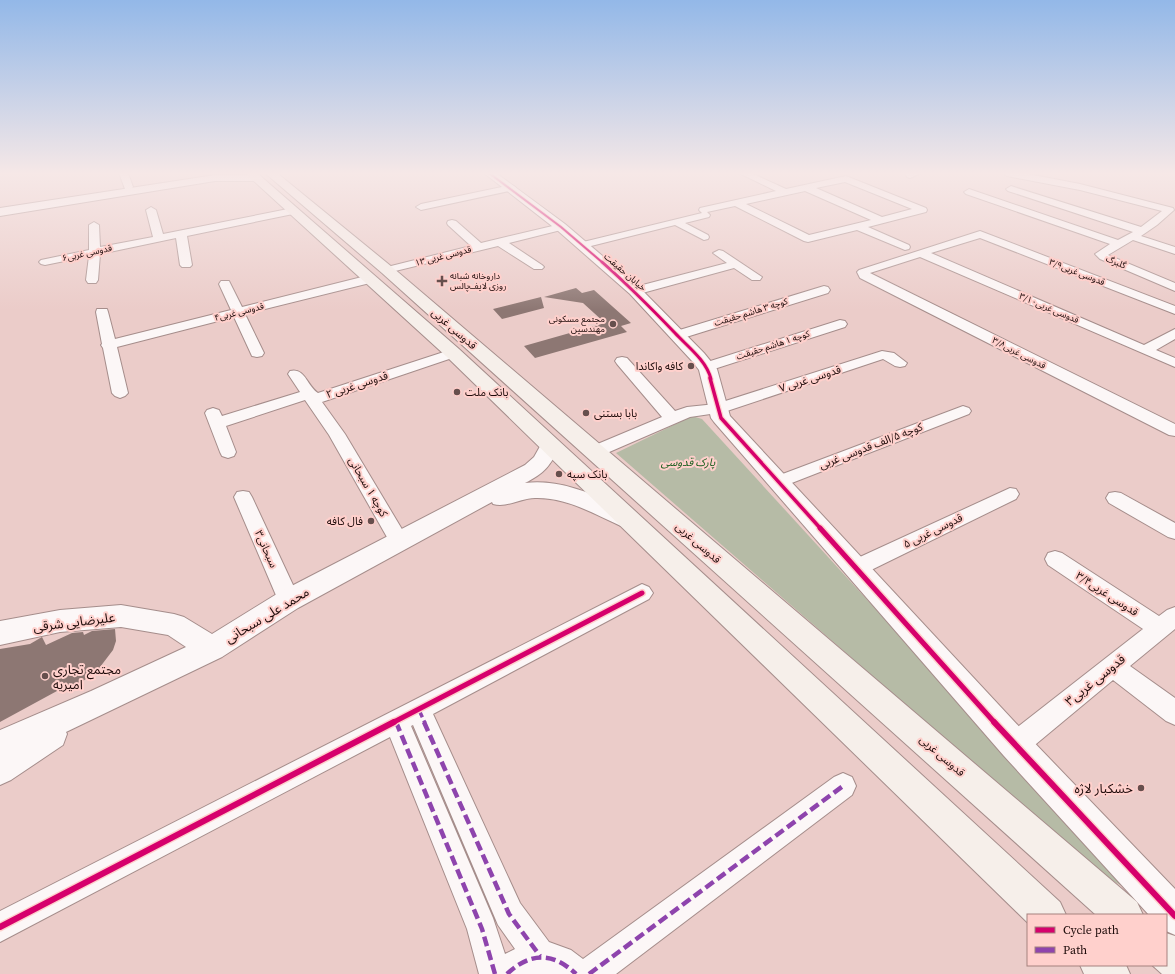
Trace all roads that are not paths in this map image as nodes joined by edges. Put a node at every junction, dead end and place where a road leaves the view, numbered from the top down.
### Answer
1 (153, 218) edge
2 (257, 218) edge
3 (305, 218) edge
4 (312, 218) edge
5 (551, 218) edge
6 (688, 218) edge
7 (768, 218) edge
8 (876, 218) edge
9 (886, 218) edge
10 (1046, 218) edge
11 (1093, 218) edge
12 (1158, 218) edge
13 (880, 220) junction
14 (678, 222) junction
15 (452, 223) dead end
16 (94, 225) dead end
17 (561, 226) junction
18 (858, 226) junction
19 (181, 234) junction
20 (1137, 234) junction
21 (704, 236) dead end
22 (335, 237) junction
23 (159, 238) junction
24 (500, 242) junction
25 (1117, 243) junction
26 (583, 245) junction
27 (479, 247) junction
28 (905, 248) dead end
29 (1175, 251) edge
30 (95, 252) junction
31 (719, 253) dead end
32 (923, 254) junction
33 (45, 262) dead end
34 (736, 264) junction
35 (186, 265) dead end
36 (538, 267) dead end
37 (379, 274) junction
38 (756, 277) dead end
39 (92, 280) dead end
40 (225, 284) dead end
41 (1175, 286) edge
42 (824, 290) dead end
43 (635, 292) junction
44 (1175, 310) edge
45 (102, 312) dead end
46 (239, 312) junction
47 (840, 324) dead end
48 (1175, 333) edge
49 (678, 335) junction
50 (449, 341) junction
51 (108, 345) junction
52 (1145, 350) junction
53 (257, 353) dead end
54 (622, 361) dead end
55 (900, 363) dead end
56 (1175, 363) edge
57 (706, 367) junction
58 (295, 374) dead end
59 (120, 394) dead end
60 (308, 394) junction
61 (718, 409) junction
62 (963, 410) dead end
63 (672, 418) junction
64 (1175, 431) edge
65 (550, 446) junction
66 (228, 452) dead end
67 (594, 452) junction
68 (778, 482) junction
69 (1010, 494) dead end
70 (243, 497) dead end
71 (1115, 498) dead end
72 (630, 520) junction
73 (430, 525) junction
74 (1175, 532) edge
75 (399, 541) junction
76 (1055, 559) dead end
77 (856, 568) junction
78 (642, 593) dead end
79 (289, 600) junction
80 (1167, 622) edge
81 (0, 633) edge
82 (212, 648) junction
83 (1112, 666) junction
84 (101, 701) junction
85 (1175, 713) edge
86 (407, 715) junction
87 (1016, 745) junction
88 (0, 746) edge
89 (0, 769) edge
90 (843, 786) dead end
91 (1046, 914) edge
92 (1123, 914) edge
93 (1175, 916) edge
94 (0, 927) edge
95 (1167, 953) edge
96 (540, 956) junction
97 (1175, 960) edge
98 (1101, 966) edge
99 (495, 974) edge
100 (507, 974) edge
101 (576, 974) edge
102 (589, 974) edge
103 (1110, 974) edge

1 - 23 street
2 - 19 street, قدوسی غربی۶
3 - 22 main road, قدوسی غربی
4 - 22 main road, قدوسی غربی
5 - 17 street, خیابان حقیقت
6 - 14 street
7 - 18 street
8 - 13 street
9 - 13 street
10 - 25 street
11 - 20 street
12 - 20 street, گلبرگ
13 - 18 street
14 - 21 street
14 - 26 street
15 - 27 street
16 - 30 street
17 - 24 street, ۱۳ قدوسی غربی
17 - 26 street, خیابان حقیقت
18 - 28 street
19 - 23 street, قدوسی غربی۶
19 - 35 street
20 - 25 street, گلبرگ
20 - 29 street
22 - 37 main road, قدوسی غربی
23 - 30 street, قدوسی غربی۶
24 - 27 street, ۱۳ قدوسی غربی
24 - 36 street
25 - 41 street, گلبرگ
26 - 43 street, خیابان حقیقت
27 - 37 street, ۱۳ قدوسی غربی
30 - 33 street, قدوسی غربی۶
30 - 39 street
31 - 34 street
32 - 44 street, قدوسی غربی۳/۹
32 - 52 street, قدوسی غربی۳/۱۰
32 - 64 street, قدوسی غربی۳/۸
34 - 38 street
34 - 43 street
37 - 46 street, قدوسی غربی۴
37 - 50 main road, قدوسی غربی
40 - 46 street
42 - 49 street, کوچه ۳ هاشم حقیقت
43 - 49 street, خیابان حقیقت
45 - 51 street
46 - 51 street, قدوسی غربی۴
46 - 53 street
47 - 57 street, کوچه ۱ هاشم حقیقت
48 - 52 street
49 - 57 street, خیابان حقیقت
50 - 60 street, ۲ قدوسی غربی
50 - 65 main road, قدوسی غربی
50 - 67 main road, قدوسی غربی
51 - 59 street
52 - 56 street, قدوسی غربی۳/۱۰
54 - 63 street
55 - 61 street, ۷ قدوسی غربی
57 - 61 street, خیابان حقیقت
58 - 60 street, کوچه ۱ سبحانی
60 - 66 street, ۲ قدوسی غربی
60 - 75 street, کوچه ۱ سبحانی
61 - 63 street, ۷ قدوسی غربی
61 - 68 street, خیابان حقیقت
62 - 68 street, کوچه ۵/الف قدوسی غربی
63 - 67 street, ۷ قدوسی غربی
65 - 72 main road, قدوسی غربی
65 - 73 street, محمد علی سبحانی
67 - 92 main road, قدوسی غربی
68 - 77 street, خیابان حقیقت
69 - 77 street, ۵ قدوسی غربی
70 - 79 street, سبحانی۳
71 - 74 street
72 - 73 street, محمد علی سبحانی
72 - 91 main road, قدوسی غربی
73 - 75 street, محمد علی سبحانی
75 - 79 street, محمد علی سبحانی
76 - 80 street, قدوسی غربی۳/۴
77 - 87 street, خیابان حقیقت
78 - 86 street
79 - 82 street, محمد علی سبحانی
80 - 83 street, قدوسی غربی۳
81 - 82 street, علیرضایی شرقی
82 - 84 street, محمد علی سبحانی
83 - 85 street
83 - 87 street, قدوسی غربی۳
84 - 88 street, محمد علی سبحانی
84 - 89 street, محمد علی سبحانی
86 - 94 street
86 - 96 street
86 - 99 street
87 - 93 street, خیابان حقیقت
90 - 102 street
95 - 97 main road
96 - 100 street
96 - 101 street
98 - 103 main road

